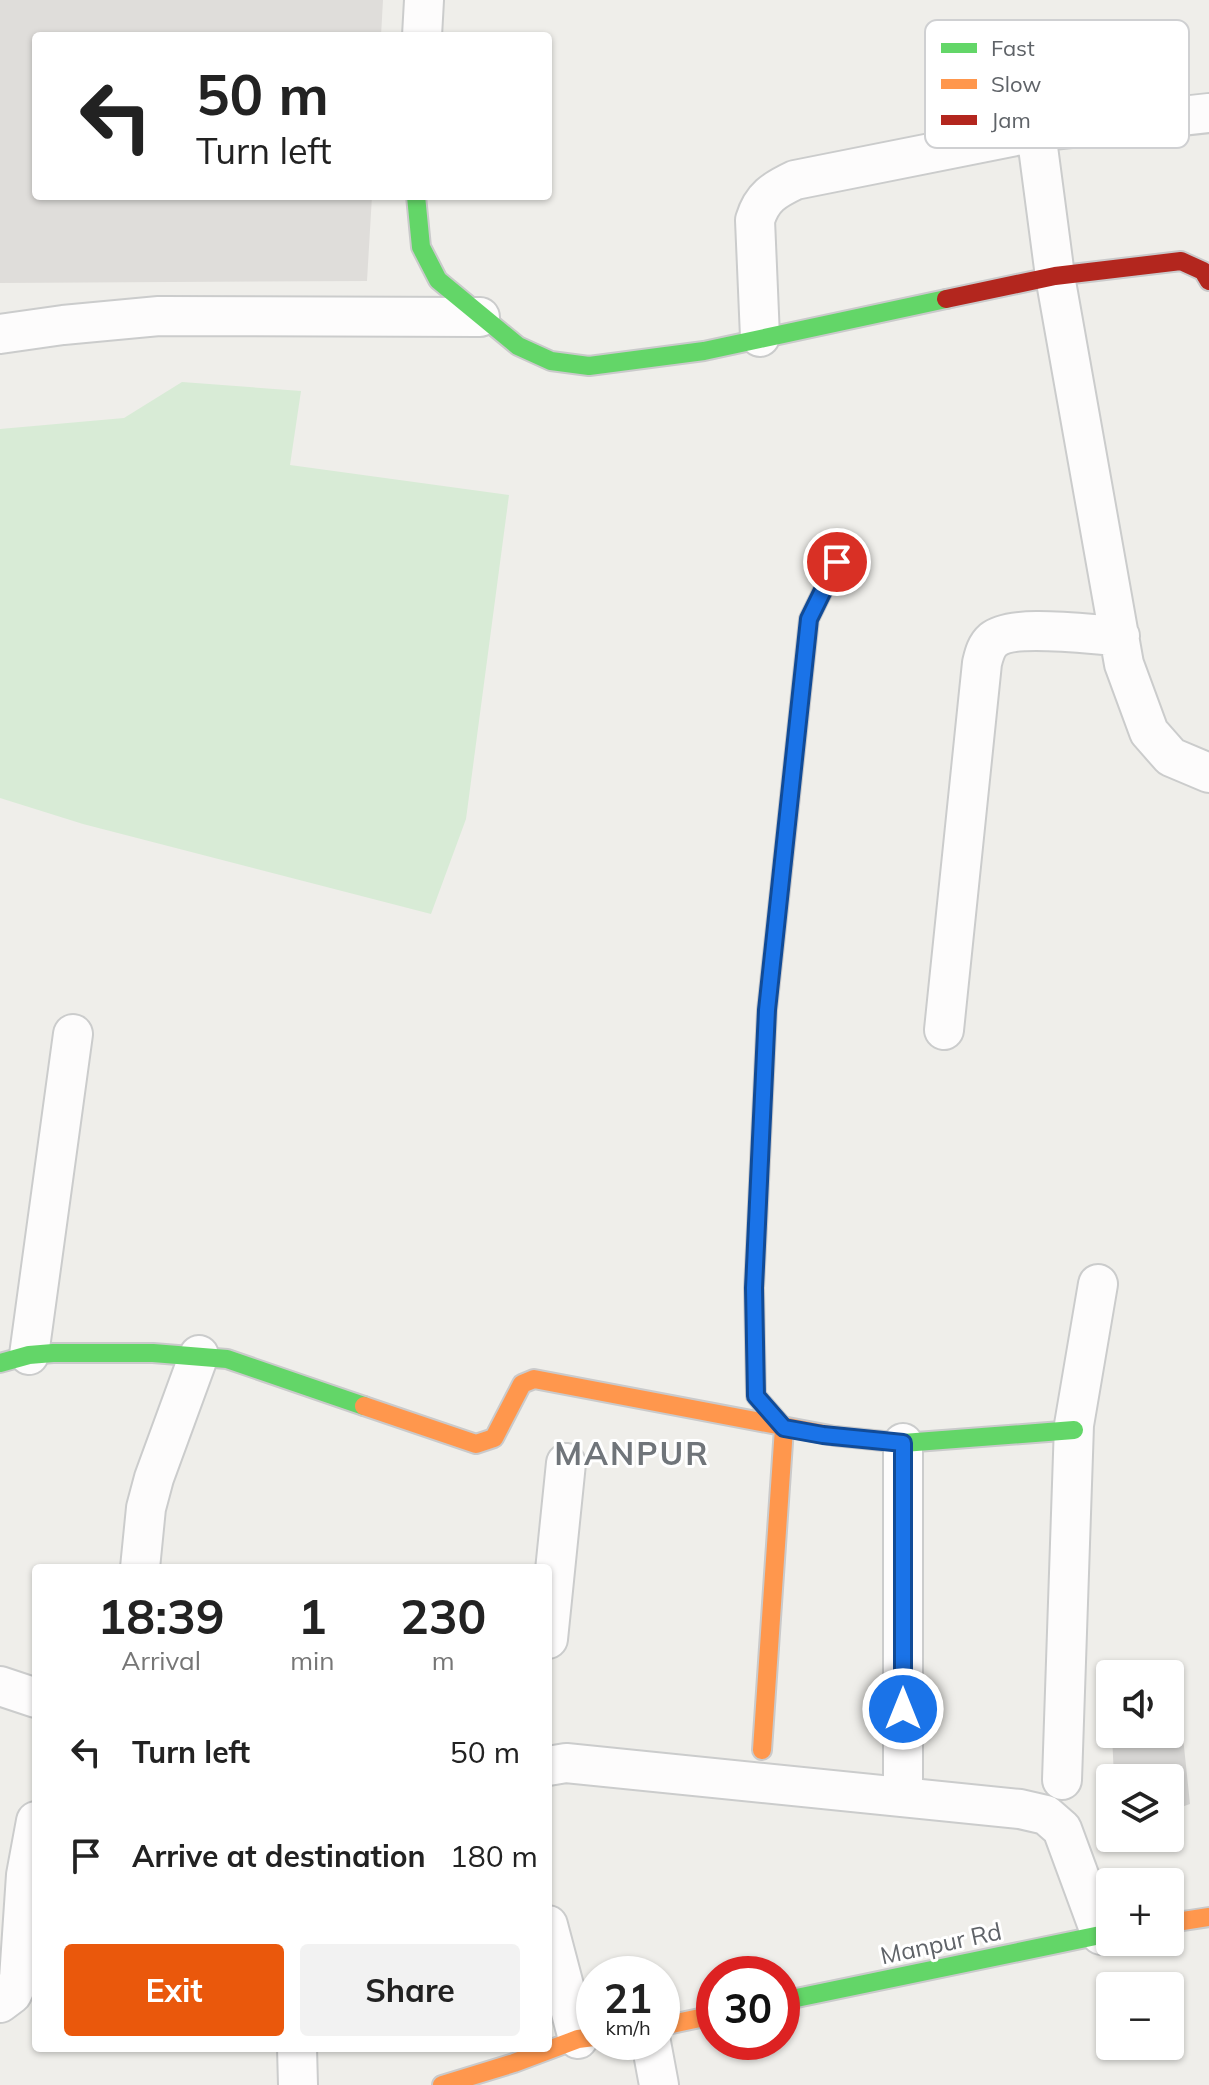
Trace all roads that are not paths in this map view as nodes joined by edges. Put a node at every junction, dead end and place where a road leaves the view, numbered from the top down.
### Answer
1 (424, 0) edge
2 (422, 32) edge
3 (1209, 113) edge
4 (1189, 115) edge
5 (952, 148) edge
6 (1038, 148) edge
7 (416, 200) edge
8 (1055, 276) junction
9 (1209, 281) edge
10 (480, 317) junction
11 (0, 334) edge
12 (760, 337) junction
13 (837, 562) dead end
14 (1122, 650) junction
15 (1209, 773) edge
16 (944, 1030) dead end
17 (73, 1034) dead end
18 (1098, 1284) dead end
19 (199, 1355) junction
20 (14, 1359) edge
21 (784, 1428) junction
22 (1074, 1430) junction
23 (903, 1443) junction
24 (566, 1463) dead end
25 (140, 1564) edge
26 (552, 1600) edge
27 (0, 1686) edge
28 (32, 1697) edge
29 (762, 1750) dead end
30 (552, 1765) edge
31 (1062, 1780) dead end
32 (903, 1797) junction
33 (32, 1843) edge
34 (1096, 1912) edge
35 (1209, 1917) edge
36 (1184, 1921) edge
37 (1096, 1936) edge
38 (552, 1937) edge
39 (800, 1997) edge
40 (0, 2003) edge
41 (576, 2008) edge
42 (576, 2043) edge
43 (297, 2052) edge
44 (654, 2060) edge
45 (516, 2074) edge
46 (298, 2085) edge
47 (442, 2085) edge
48 (659, 2085) edge

1 - 2 street
3 - 4 street
5 - 12 street
6 - 8 street
7 - 10 street
8 - 9 street
8 - 12 street
8 - 14 street
10 - 11 street
10 - 12 street
13 - 21 street
14 - 15 street
14 - 16 street
17 - 20 street
18 - 22 street
19 - 20 street
19 - 21 street
19 - 25 street
21 - 23 street
21 - 29 street
22 - 23 street
22 - 31 street
23 - 32 street
24 - 26 street
27 - 28 street
30 - 32 street
32 - 34 street
33 - 40 street
35 - 36 street
37 - 39 street, Manpur Rd
38 - 41 street
42 - 45 street
43 - 46 street
44 - 48 street
45 - 47 street

